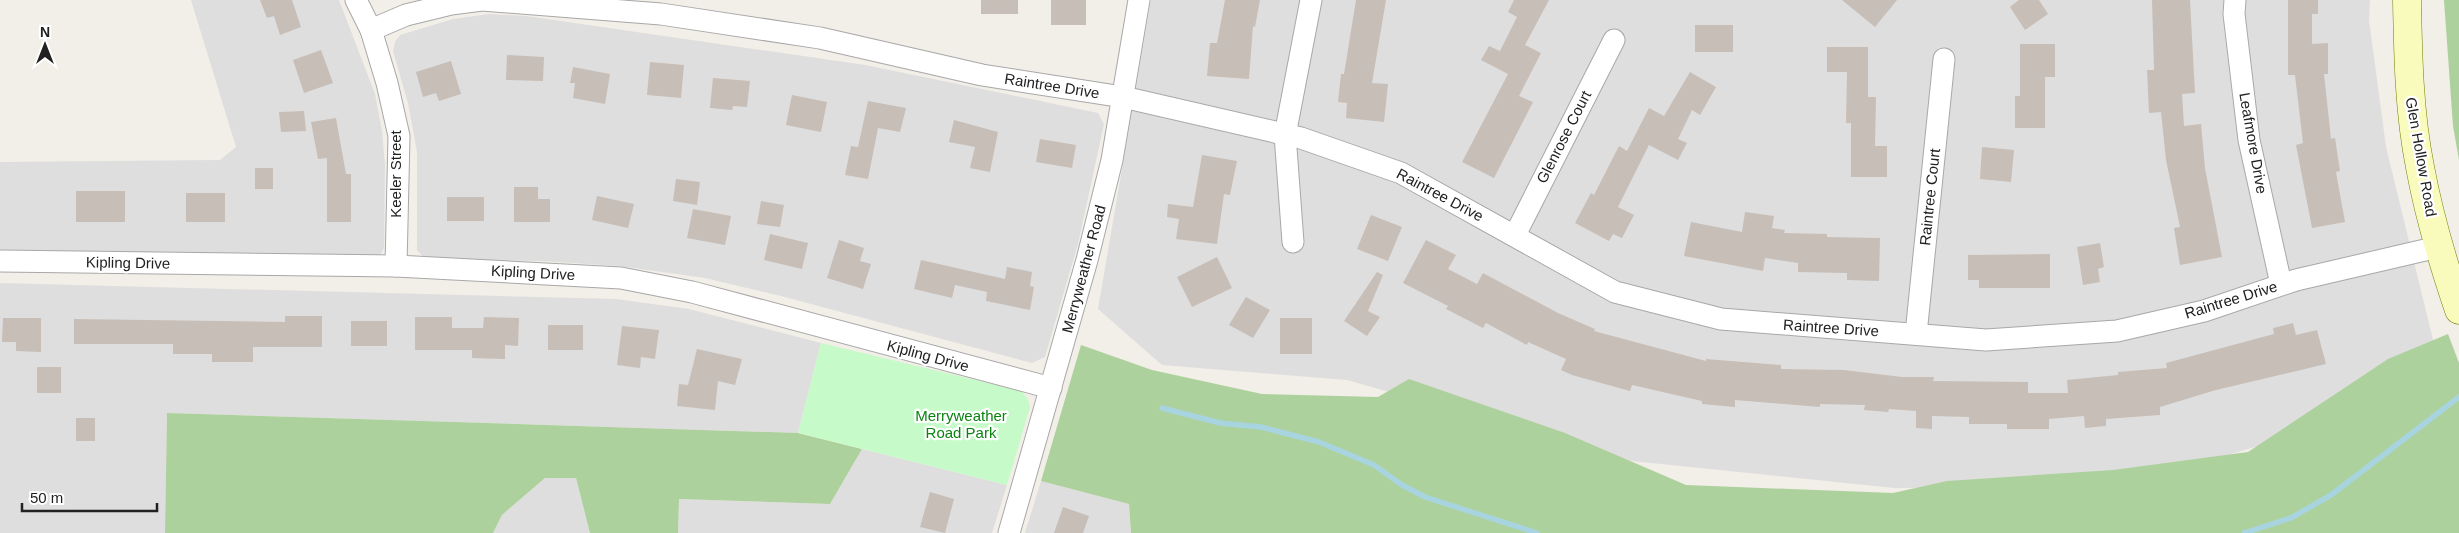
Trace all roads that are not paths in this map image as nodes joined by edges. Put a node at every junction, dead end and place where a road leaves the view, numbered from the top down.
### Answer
1 (356, 0) edge
2 (1138, 0) edge
3 (1311, 0) edge
4 (2235, 0) edge
5 (2407, 0) edge
6 (371, 30) junction
7 (1614, 40) dead end
8 (1944, 59) dead end
9 (1123, 97) junction
10 (1286, 135) junction
11 (1514, 235) junction
12 (1293, 242) dead end
13 (2438, 247) junction
14 (0, 261) edge
15 (396, 266) junction
16 (2281, 284) junction
17 (2459, 310) edge
18 (1916, 334) junction
19 (1052, 388) junction
20 (1009, 533) edge

1 - 6 street, Keeler Street
2 - 9 street, Merryweather Road
3 - 10 street
4 - 16 street, Leafmore Drive
5 - 13 street, Glen Hollow Road
6 - 9 street, Raintree Drive
6 - 15 street, Keeler Street
7 - 11 street, Glenrose Court
8 - 18 street, Raintree Court
9 - 10 street, Raintree Drive
9 - 19 street, Merryweather Road
10 - 11 street, Raintree Drive
10 - 12 street
11 - 18 street, Raintree Drive
13 - 16 street, Raintree Drive
13 - 17 street, Glen Hollow Road
14 - 15 street, Kipling Drive
15 - 19 street, Kipling Drive
16 - 18 street, Raintree Drive
19 - 20 street, Merryweather Road

